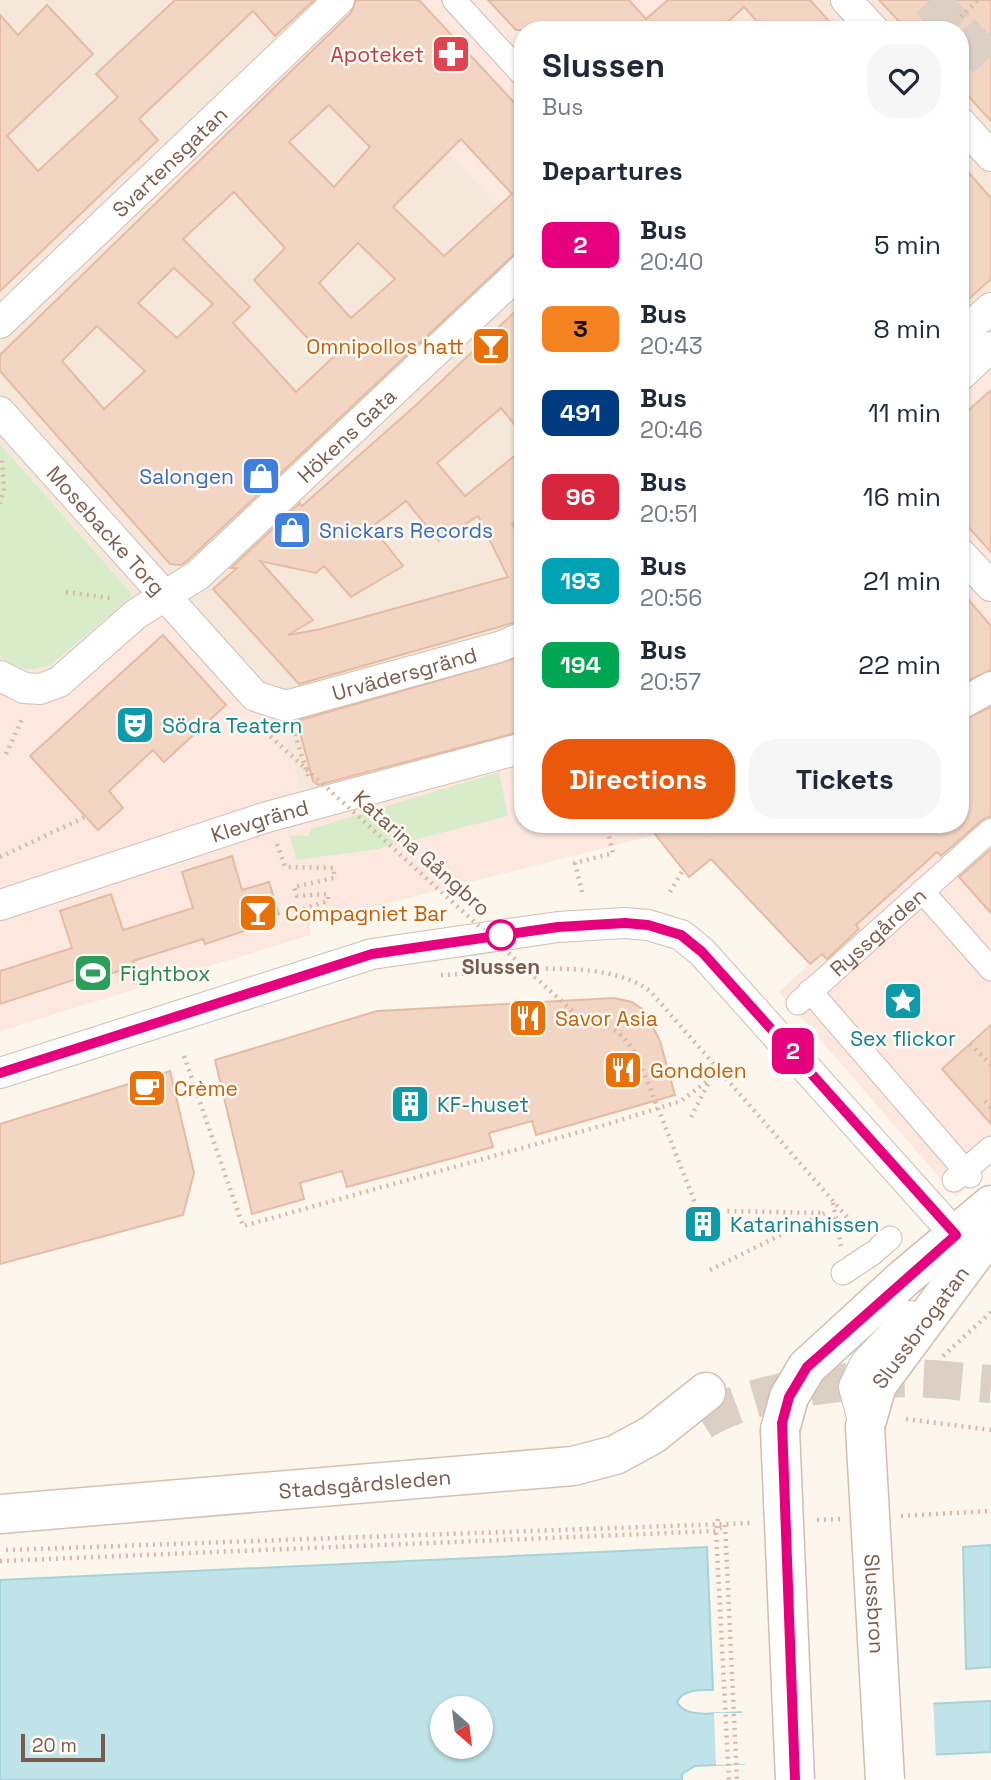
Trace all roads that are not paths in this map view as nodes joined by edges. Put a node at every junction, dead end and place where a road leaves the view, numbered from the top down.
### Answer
1 (339, 0) edge
2 (454, 0) edge
3 (846, 0) edge
4 (866, 21) edge
5 (514, 65) edge
6 (969, 132) edge
7 (991, 156) edge
8 (514, 277) edge
9 (991, 308) edge
10 (0, 323) edge
11 (969, 328) edge
12 (991, 347) edge
13 (969, 368) edge
14 (0, 412) edge
15 (969, 566) edge
16 (991, 586) edge
17 (163, 595) junction
18 (514, 640) edge
19 (0, 676) edge
20 (991, 687) edge
21 (969, 699) edge
22 (514, 750) edge
23 (991, 830) edge
24 (922, 891) junction
25 (0, 905) edge
26 (991, 969) edge
27 (0, 1073) edge
28 (991, 1148) edge
29 (970, 1183) edge
30 (976, 1239) edge
31 (874, 1251) road end
32 (843, 1273) dead end
33 (865, 1427) joint
34 (0, 1514) edge
35 (0, 1527) edge
36 (795, 1780) edge
37 (885, 1780) edge

1 - 10 street, Svartensgatan
2 - 5 street
3 - 4 street
6 - 7 street
8 - 17 street, Hökens Gata
9 - 11 street
12 - 13 street
14 - 17 street, Mosebacke Torg
15 - 16 street
17 - 18 street, Urvädersgränd
17 - 19 street, Mosebacke Torg
20 - 21 street
22 - 25 street, Klevgränd
23 - 24 street, Ryssgården
24 - 26 street
24 - 29 street, Ryssgården
27 - 30 street
28 - 29 street
29 - 30 main road, Slussbrogatan
30 - 33 main road, Slussbrogatan
30 - 36 main road, Slussbrogatan, bridge
31 - 32 street
33 - 37 main road, Slussbron, bridge
34 - 35 main road, Stadsgårdsleden

